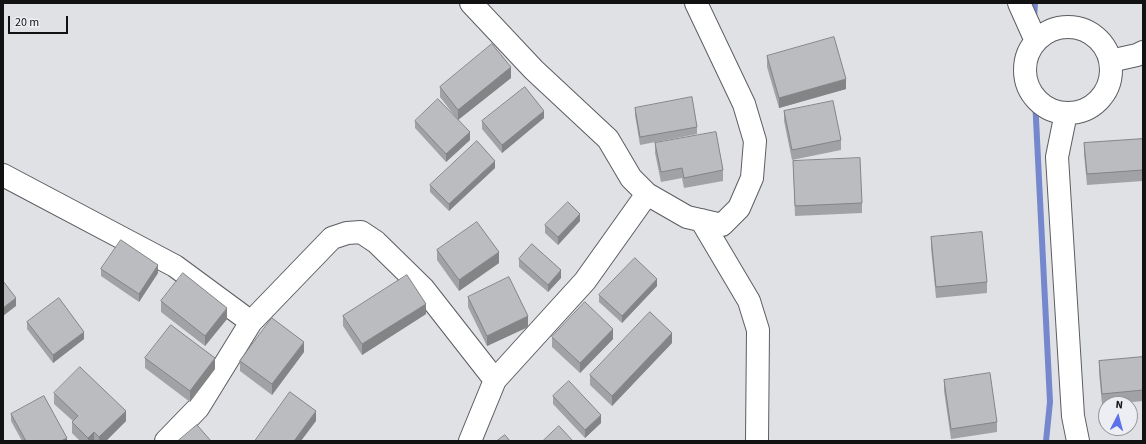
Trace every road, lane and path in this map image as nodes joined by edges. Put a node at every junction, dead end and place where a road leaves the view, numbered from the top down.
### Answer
1 (471, 3) edge
2 (696, 3) edge
3 (1019, 3) edge
4 (1036, 41) junction
5 (1143, 52) edge
6 (1110, 61) junction
7 (1066, 113) junction
8 (3, 175) edge
9 (647, 194) junction
10 (701, 220) junction
11 (252, 322) junction
12 (495, 380) junction
13 (166, 441) edge
14 (470, 441) edge
15 (757, 441) edge
16 (1078, 441) edge

1 - 9 street
2 - 10 street
3 - 4 street
4 - 6 street
4 - 7 street
5 - 6 street
6 - 7 street
7 - 16 street
8 - 11 street
9 - 10 street
9 - 12 street
10 - 15 street
11 - 12 street
11 - 13 street
12 - 14 street

